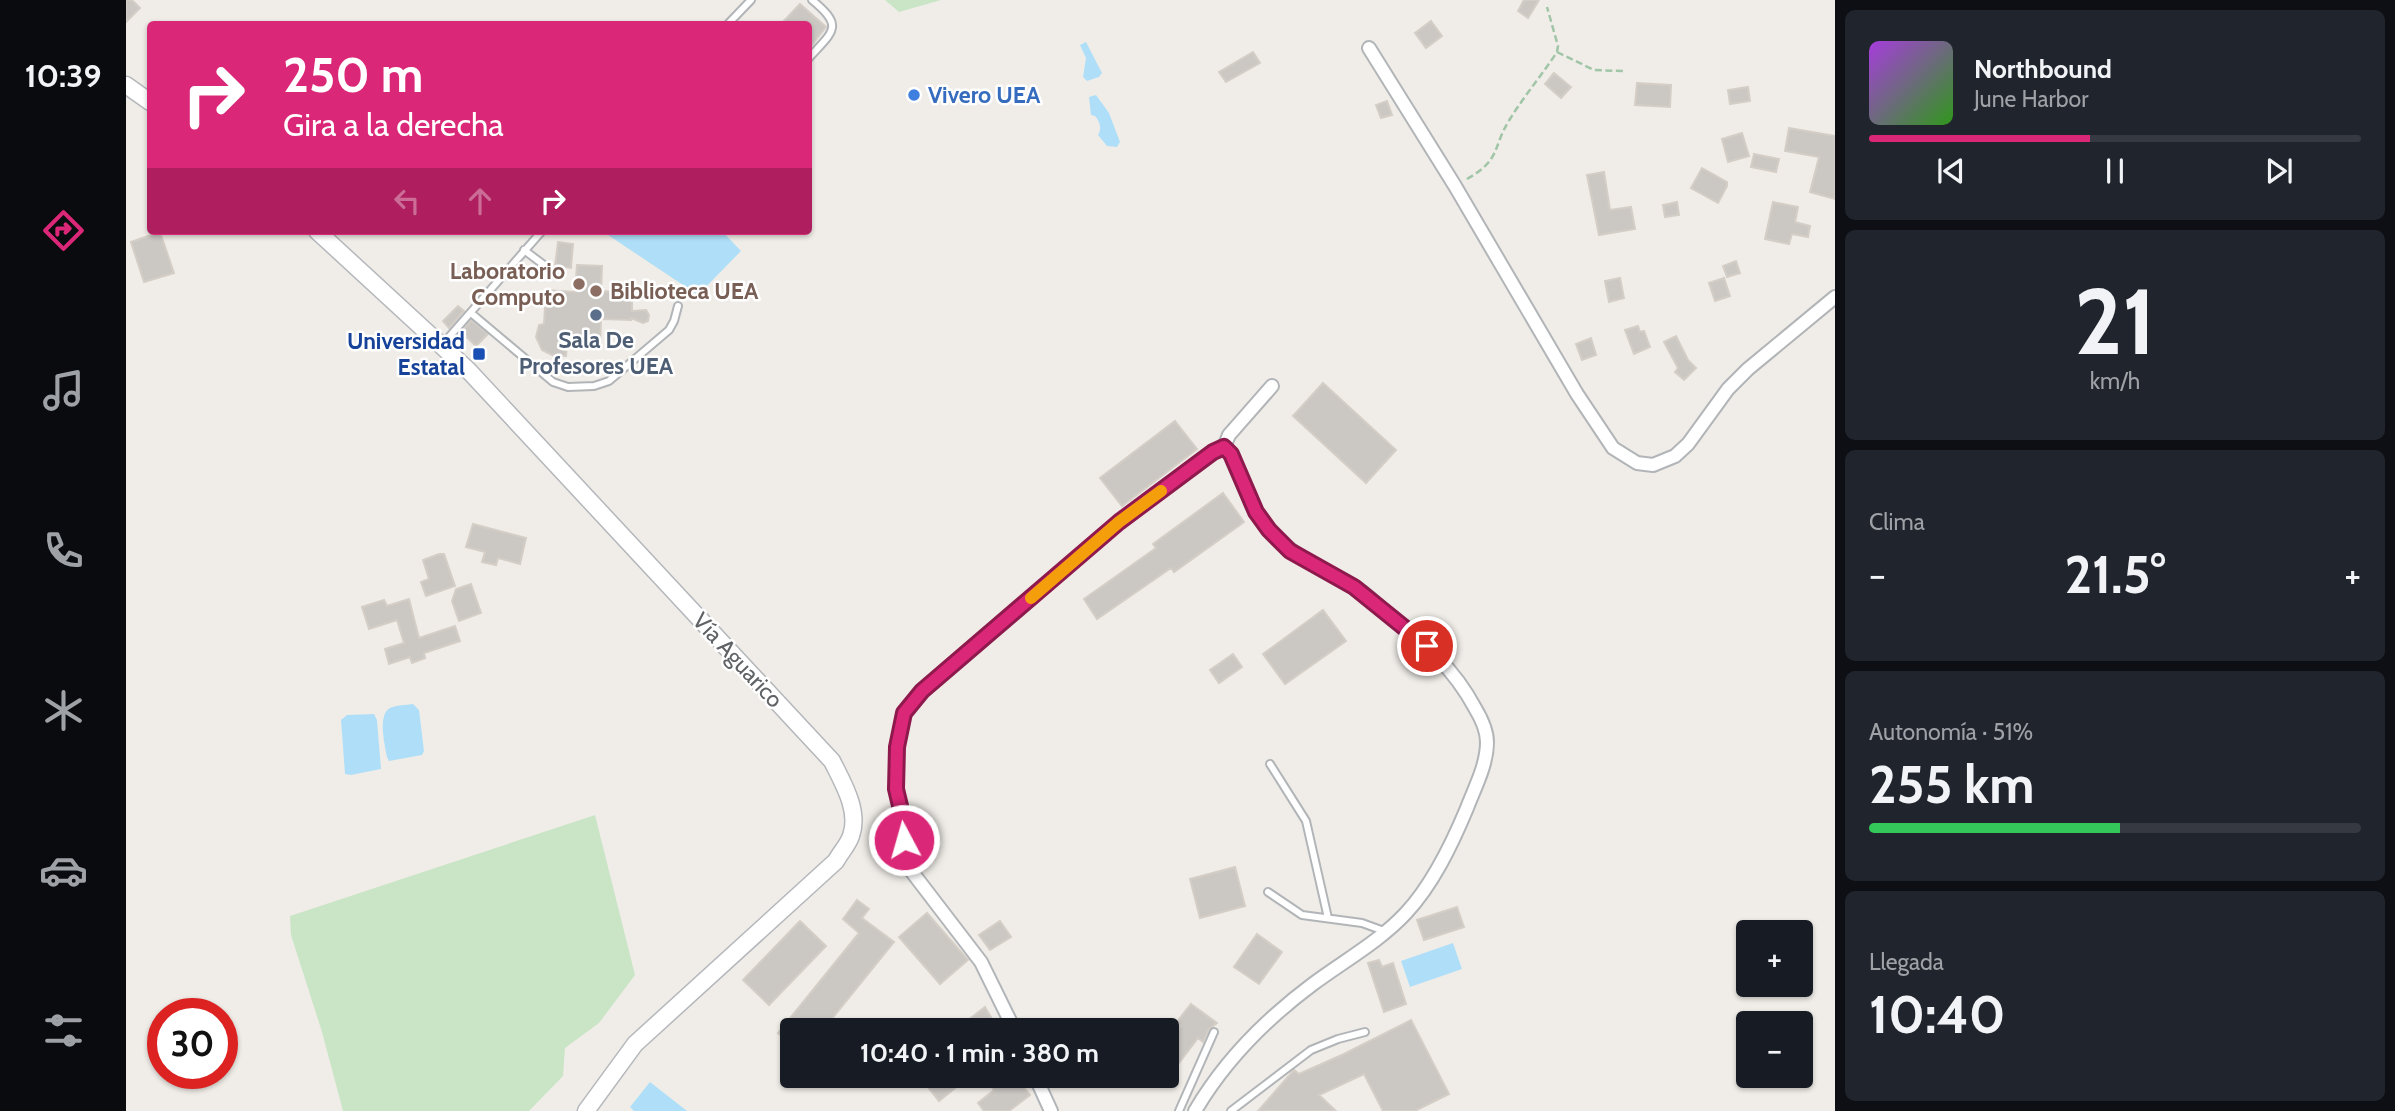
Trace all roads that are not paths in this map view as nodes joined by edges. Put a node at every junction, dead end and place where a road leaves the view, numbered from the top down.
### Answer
1 (751, 0) edge
2 (812, 0) edge
3 (731, 21) edge
4 (1369, 48) dead end
5 (812, 54) edge
6 (126, 85) edge
7 (147, 100) edge
8 (321, 235) edge
9 (538, 235) edge
10 (524, 250) junction
11 (548, 268) dead end
12 (1835, 297) edge
13 (678, 306) dead end
14 (471, 313) junction
15 (442, 345) junction
16 (1272, 386) dead end
17 (1224, 447) junction
18 (1269, 764) dead end
19 (1268, 892) dead end
20 (1328, 918) junction
21 (1386, 932) junction
22 (1009, 1018) edge
23 (1213, 1032) dead end
24 (1366, 1032) dead end
25 (1040, 1088) edge
26 (586, 1111) edge
27 (1050, 1111) edge
28 (1180, 1111) edge
29 (1195, 1111) edge
30 (1231, 1111) edge

1 - 3 lane
2 - 5 lane
4 - 12 street
6 - 7 street
8 - 15 street, Vía Aguarico
9 - 10 lane
10 - 11 lane
10 - 14 lane
13 - 14 lane
14 - 15 lane
15 - 26 street, Vía Aguarico
16 - 17 street
17 - 21 street
17 - 22 street
18 - 20 lane
19 - 20 lane
20 - 21 lane
21 - 29 street
23 - 28 lane
24 - 30 lane
25 - 27 street

